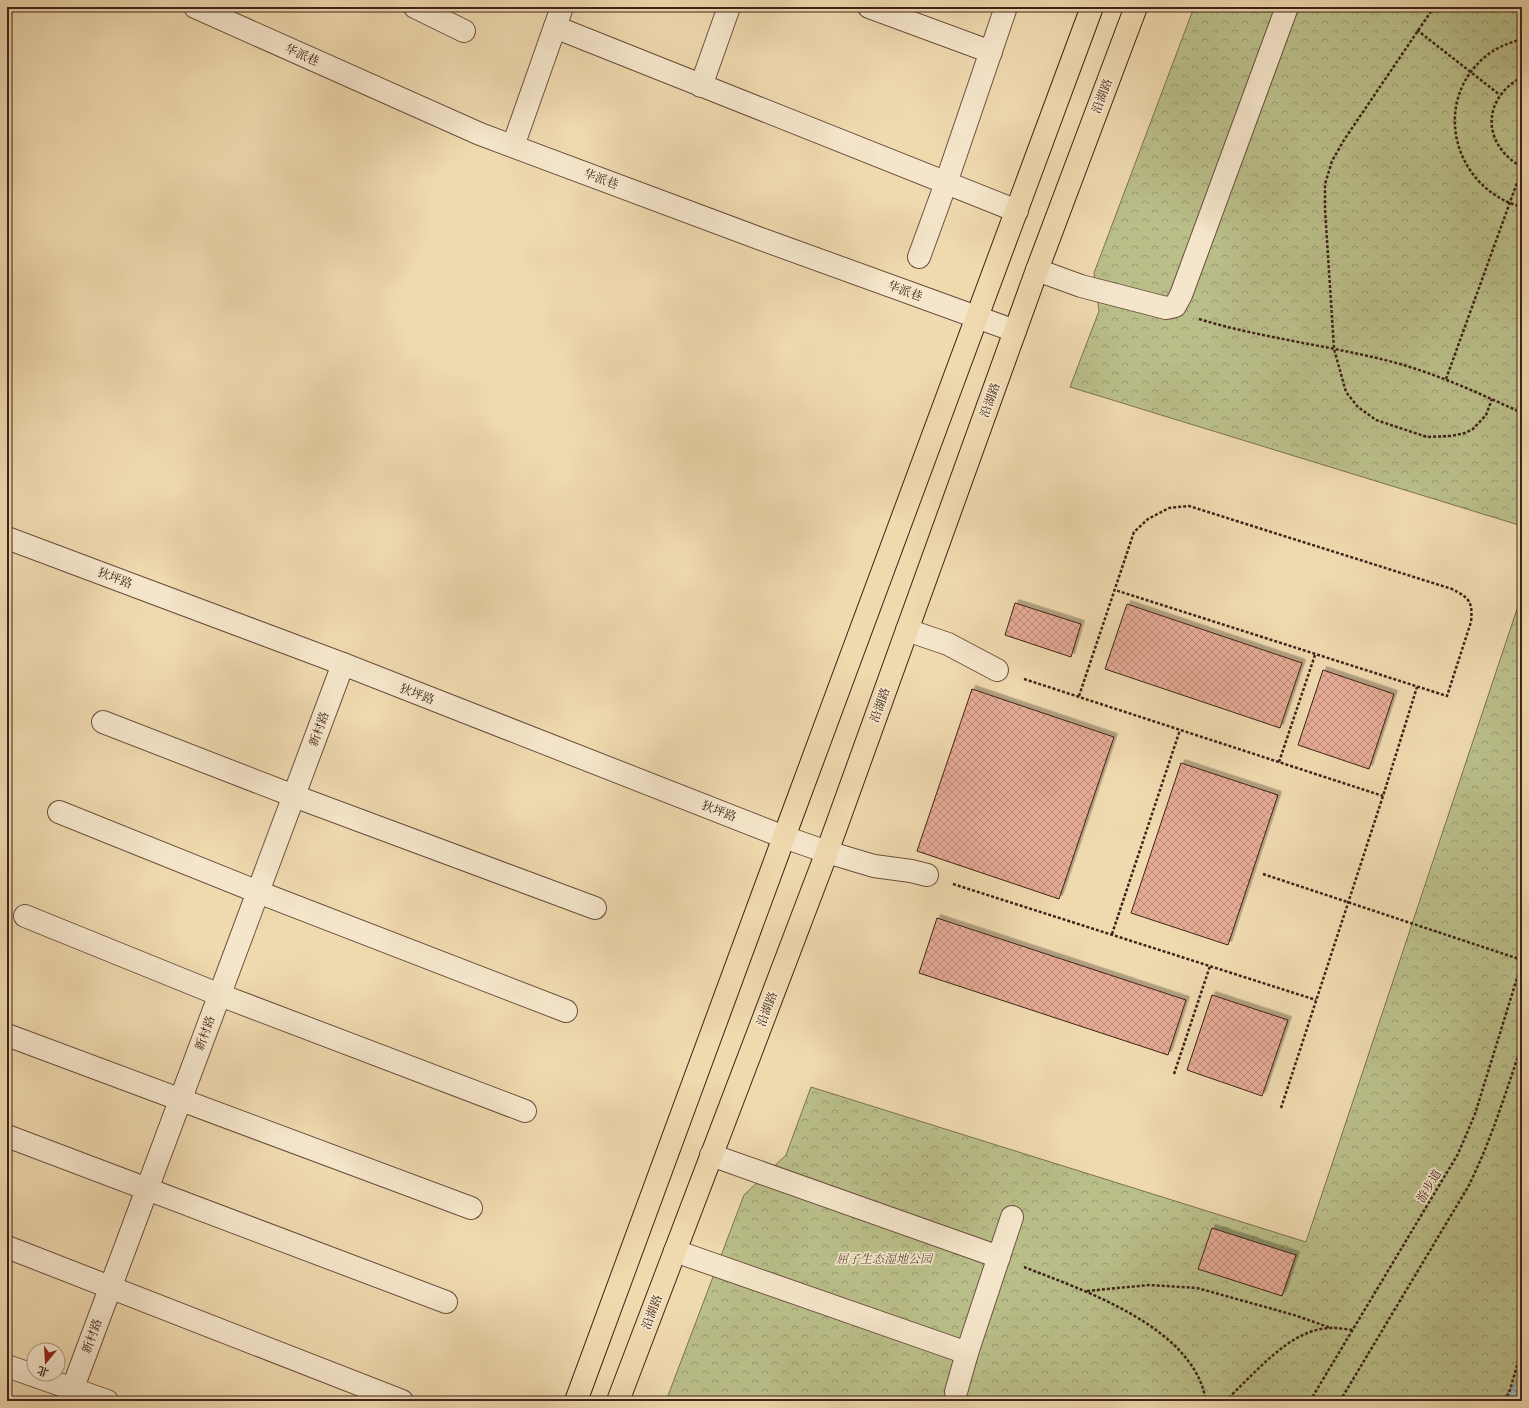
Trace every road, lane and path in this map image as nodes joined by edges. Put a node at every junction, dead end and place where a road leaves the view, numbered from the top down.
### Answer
1 (195, 7) edge
2 (415, 7) edge
3 (562, 7) edge
4 (729, 7) edge
5 (869, 7) edge
6 (1006, 7) edge
7 (1092, 7) edge
8 (1136, 7) edge
9 (1287, 7) edge
10 (1434, 7) edge
11 (555, 27) junction
12 (1417, 30) junction
13 (464, 31) dead end
14 (1522, 39) edge
15 (991, 52) junction
16 (1471, 72) junction
17 (1522, 78) edge
18 (701, 86) junction
19 (1500, 95) junction
20 (513, 146) junction
21 (1522, 168) edge
22 (946, 183) junction
23 (1509, 204) junction
24 (1522, 207) edge
25 (1017, 211) junction
26 (920, 257) dead end
27 (1037, 270) junction
28 (1166, 308) junction
29 (977, 318) junction
30 (1015, 331) junction
31 (1334, 348) junction
32 (1446, 380) junction
33 (1492, 399) junction
34 (1522, 413) edge
35 (7, 538) edge
36 (1115, 590) junction
37 (907, 630) junction
38 (1315, 655) junction
39 (343, 664) junction
40 (997, 670) joint
41 (1417, 687) junction
42 (1079, 696) junction
43 (103, 722) dead end
44 (1180, 730) junction
45 (1279, 762) junction
46 (294, 796) junction
47 (1383, 796) junction
48 (59, 812) dead end
49 (784, 836) junction
50 (827, 852) junction
51 (1263, 874) dead end
52 (927, 876) joint
53 (258, 892) junction
54 (1348, 902) junction
55 (595, 908) dead end
56 (25, 916) dead end
57 (1112, 934) junction
58 (1522, 961) edge
59 (1210, 966) junction
60 (220, 995) junction
61 (1316, 1000) junction
62 (566, 1011) dead end
63 (7, 1035) edge
64 (1522, 1044) edge
65 (1174, 1074) dead end
66 (180, 1100) junction
67 (1281, 1108) dead end
68 (524, 1111) dead end
69 (7, 1136) edge
70 (711, 1155) junction
71 (147, 1190) junction
72 (471, 1208) dead end
73 (1012, 1217) dead end
74 (7, 1247) edge
75 (675, 1251) junction
76 (999, 1258) junction
77 (110, 1287) junction
78 (1086, 1292) junction
79 (446, 1302) dead end
80 (1331, 1328) junction
81 (1353, 1330) junction
82 (1522, 1349) edge
83 (967, 1353) junction
84 (7, 1366) edge
85 (956, 1392) dead end
86 (71, 1395) edge
87 (107, 1401) edge
88 (402, 1401) edge
89 (576, 1401) edge
90 (618, 1401) edge
91 (1206, 1401) edge
92 (1226, 1401) edge
93 (1310, 1401) edge
94 (1340, 1401) edge
95 (1505, 1401) edge

1 - 20 street, 华派巷
2 - 13 street
3 - 11 street
4 - 18 street
5 - 15 street
6 - 15 street
7 - 25 main road
8 - 27 main road, 沿湖路
9 - 28 street
10 - 12 path
11 - 18 street
11 - 20 street
12 - 16 path
12 - 31 path
14 - 16 path
15 - 22 street
16 - 19 path
16 - 23 path
17 - 19 path
18 - 22 street
19 - 21 path
20 - 29 street, 华派巷
21 - 23 path
22 - 25 street
22 - 26 street
23 - 24 path
23 - 32 path
25 - 29 main road
27 - 28 street
27 - 30 main road, 沿湖路
28 - 31 path
29 - 30 street, 华派巷
29 - 49 main road
30 - 37 main road, 沿湖路
31 - 32 path
31 - 33 path
32 - 33 path
33 - 34 path
35 - 39 street, 狄坪路
36 - 38 path
36 - 41 path
36 - 42 path
37 - 40 street
37 - 50 main road, 沿湖路
38 - 41 path
38 - 45 path
39 - 46 street, 新村路
39 - 49 street, 狄坪路
40 - 42 path
41 - 47 path
42 - 44 path
43 - 46 street
44 - 45 path
44 - 57 path
45 - 47 path
46 - 53 street, 新村路
46 - 55 street
47 - 54 path
48 - 53 street
49 - 50 street, 狄坪路
49 - 89 main road
50 - 52 street, 狄坪路
50 - 70 main road, 沿湖路
51 - 54 path
52 - 57 path
53 - 60 street, 新村路
53 - 62 street
54 - 58 path
54 - 61 path
56 - 60 street
57 - 59 path
58 - 81 path, 游步道
59 - 61 path
59 - 65 path
60 - 66 street, 新村路
60 - 68 street
61 - 67 path
63 - 66 street
64 - 94 path
66 - 71 street, 新村路
66 - 72 street
69 - 71 street
70 - 75 main road, 沿湖路
70 - 76 street
71 - 77 street, 新村路
71 - 79 street
73 - 76 street
74 - 77 street
75 - 83 street
75 - 90 main road, 沿湖路
76 - 78 path
76 - 83 street
77 - 86 street, 新村路
77 - 88 street
78 - 80 path
78 - 91 path
80 - 81 path
80 - 92 path
81 - 93 path, 游步道
82 - 95 path
83 - 85 street
84 - 86 street
86 - 87 street

